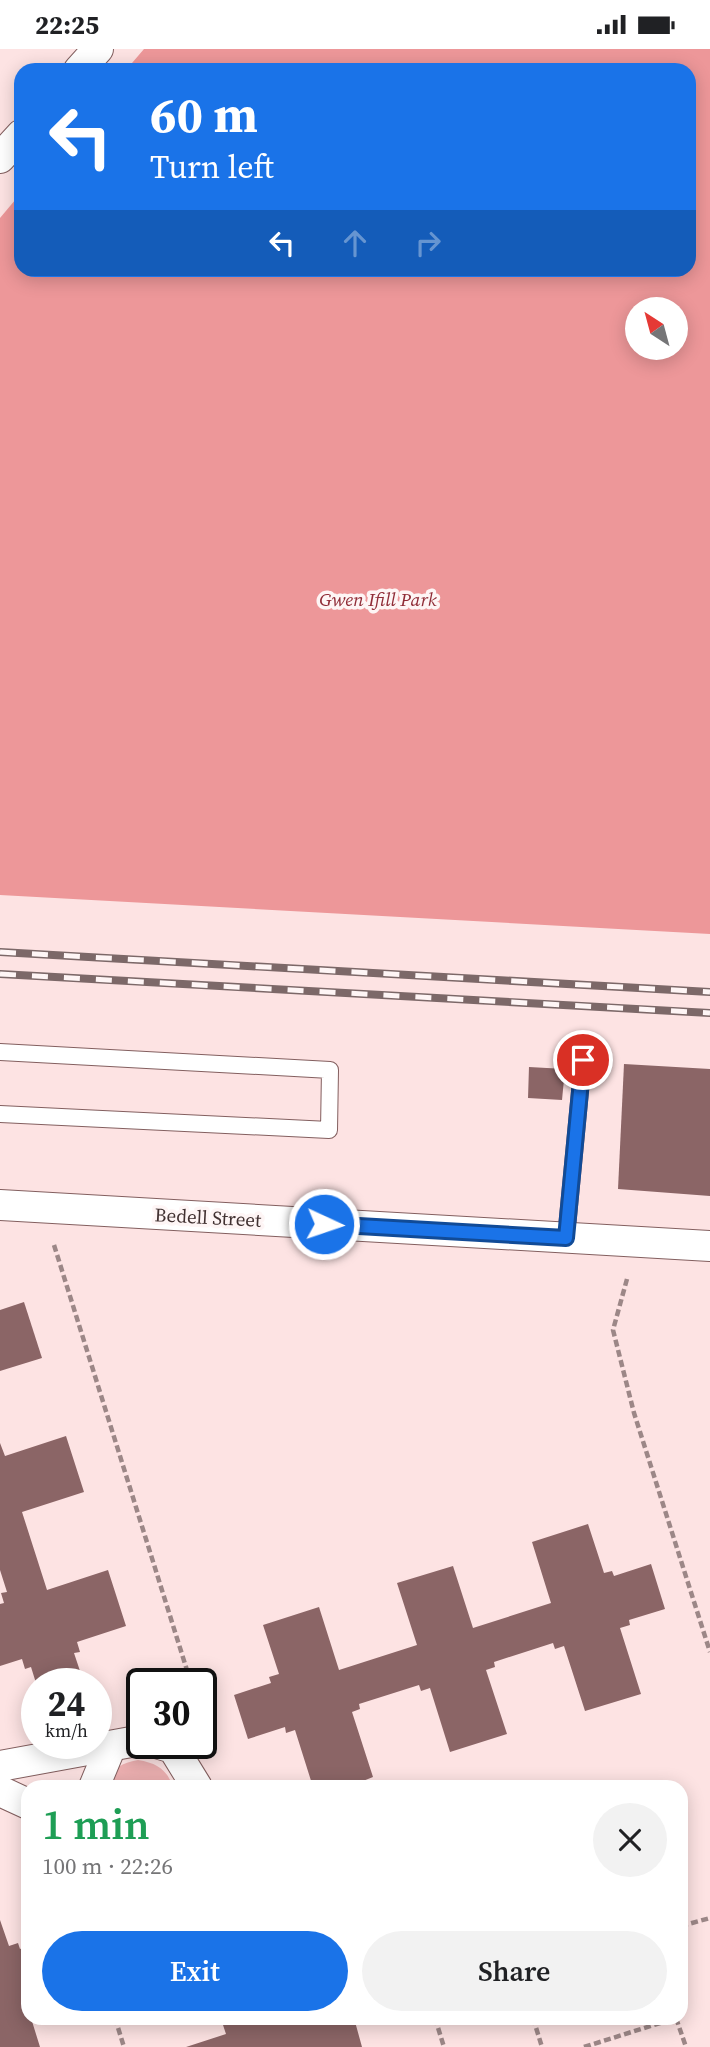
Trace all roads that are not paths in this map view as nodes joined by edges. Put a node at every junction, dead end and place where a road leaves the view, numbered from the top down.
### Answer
1 (98, 49) edge
2 (85, 63) edge
3 (14, 143) edge
4 (0, 158) edge
5 (0, 1052) edge
6 (583, 1060) dead end
7 (0, 1114) edge
8 (0, 1205) edge
9 (566, 1238) junction
10 (710, 1246) edge
11 (39, 1759) edge
12 (106, 1759) edge
13 (180, 1759) edge
14 (0, 1766) edge
15 (97, 1780) edge
16 (193, 1780) edge
17 (0, 1791) edge
18 (21, 1801) edge

1 - 2 street
3 - 4 street
5 - 7 lane
6 - 9 lane
8 - 9 street, Bedell Street
9 - 10 street, Bedell Street
11 - 14 street
12 - 15 street
13 - 16 street
17 - 18 street

